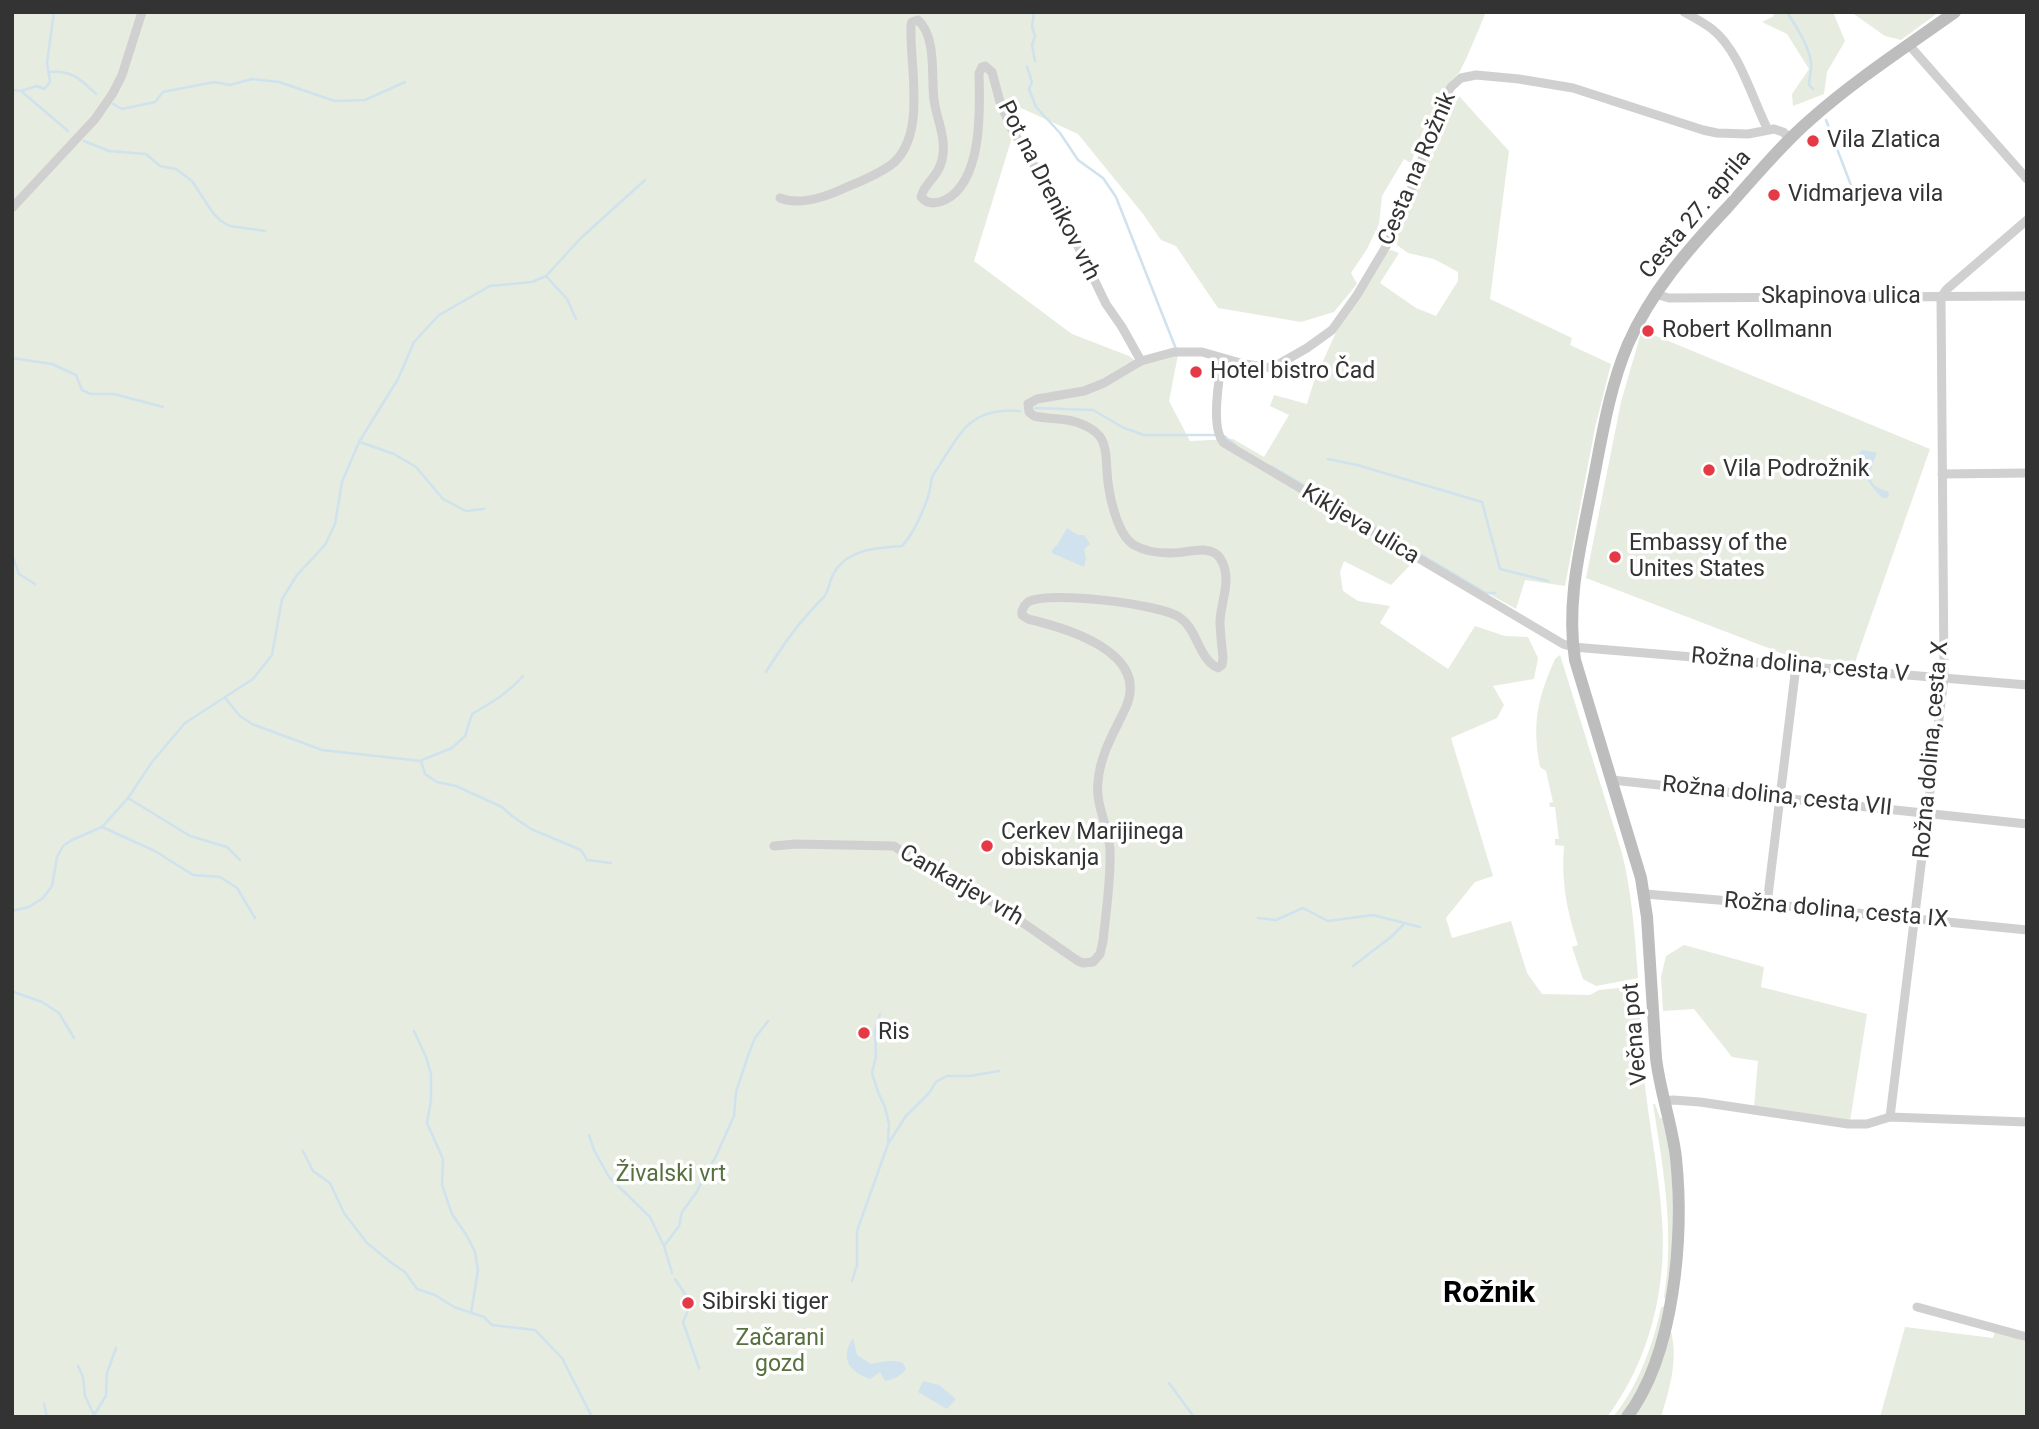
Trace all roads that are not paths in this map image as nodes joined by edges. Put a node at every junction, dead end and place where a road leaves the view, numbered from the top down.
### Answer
1 (142, 12) edge
2 (1684, 12) edge
3 (1955, 12) edge
4 (1909, 45) junction
5 (1768, 130) junction
6 (1791, 139) junction
7 (2027, 180) edge
8 (780, 198) dead end
9 (12, 208) edge
10 (2027, 220) edge
11 (1656, 294) junction
12 (1941, 296) junction
13 (2027, 296) edge
14 (1223, 358) junction
15 (1141, 361) junction
16 (2027, 473) edge
17 (1942, 474) junction
18 (1573, 647) junction
19 (1796, 666) junction
20 (1944, 678) junction
21 (2027, 685) edge
22 (1612, 780) junction
23 (1780, 797) junction
24 (1928, 814) junction
25 (2027, 824) edge
26 (775, 846) dead end
27 (1645, 894) junction
28 (1767, 904) junction
29 (1915, 918) junction
30 (2027, 930) edge
31 (1093, 962) joint
32 (1664, 1101) junction
33 (1890, 1116) junction
34 (2027, 1122) edge
35 (1917, 1307) dead end
36 (2027, 1337) edge
37 (1627, 1417) edge

1 - 9 street
2 - 5 street
3 - 4 main road, Cesta 27. aprila
4 - 6 main road, Cesta 27. aprila
4 - 7 street
5 - 6 street, Cesta na Rožnik
5 - 14 street, Cesta na Rožnik
6 - 11 main road, Cesta 27. aprila
8 - 15 street, Pot na Drenikov vrh
10 - 12 street
11 - 12 street, Skapinova ulica
11 - 18 main road, Cesta 27. aprila
12 - 13 street, Skapinova ulica
12 - 17 street, Rožna dolina, cesta X
14 - 15 street, Cesta na Rožnik
14 - 18 street, Kikljeva ulica
15 - 31 street, Cesta na Rožnik
16 - 17 street
17 - 20 street, Rožna dolina, cesta X
18 - 19 street, Rožna dolina, cesta V
18 - 22 main road, Večna pot
19 - 20 street, Rožna dolina, cesta V
19 - 23 street
20 - 21 street, Rožna dolina, cesta V
20 - 24 street, Rožna dolina, cesta X
22 - 23 street, Rožna dolina, cesta VII
22 - 27 main road, Večna pot
23 - 24 street, Rožna dolina, cesta VII
23 - 28 street
24 - 25 street, Rožna dolina, cesta VII
24 - 29 street, Rožna dolina, cesta X
26 - 31 street, Cankarjev vrh
27 - 28 street, Rožna dolina, cesta IX
27 - 32 main road, Večna pot
28 - 29 street, Rožna dolina, cesta IX
29 - 30 street, Rožna dolina, cesta IX
29 - 33 street, Rožna dolina, cesta X
32 - 33 street
32 - 37 main road, Večna pot
33 - 34 street
35 - 36 street

